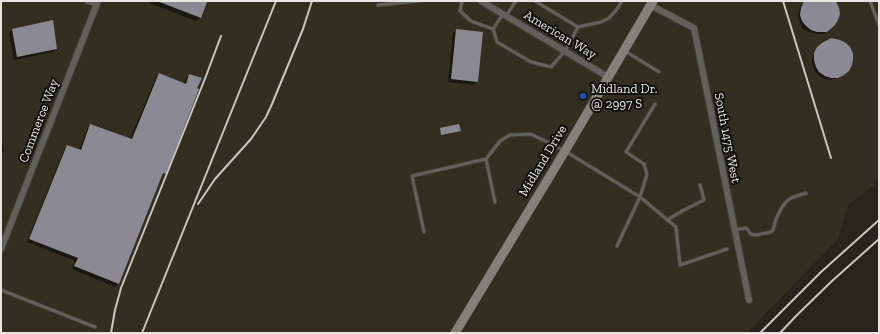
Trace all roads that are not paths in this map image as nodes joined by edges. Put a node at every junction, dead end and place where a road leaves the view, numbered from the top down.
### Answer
1 (88, 1) edge
2 (419, 1) edge
3 (462, 1) edge
4 (481, 1) edge
5 (516, 1) edge
6 (535, 1) edge
7 (622, 1) edge
8 (870, 1) edge
9 (97, 3) edge
10 (652, 3) edge
11 (378, 4) dead end
12 (504, 15) junction
13 (879, 25) edge
14 (578, 27) junction
15 (493, 29) junction
16 (624, 50) junction
17 (565, 51) junction
18 (659, 72) dead end
19 (608, 77) junction
20 (655, 104) dead end
21 (565, 151) junction
22 (486, 159) junction
23 (700, 185) dead end
24 (806, 193) dead end
25 (640, 197) junction
26 (496, 202) dead end
27 (667, 220) junction
28 (735, 230) junction
29 (424, 232) dead end
30 (617, 246) dead end
31 (1, 249) edge
32 (727, 249) dead end
33 (1, 290) edge
34 (748, 300) dead end
35 (95, 327) dead end
36 (455, 333) edge

1 - 9 street
2 - 11 lane
3 - 15 lane
4 - 12 street, American Way
5 - 12 lane
6 - 14 lane
7 - 14 lane
8 - 13 lane
9 - 31 street, Commerce Way
10 - 16 street, Midland Drive
10 - 28 street, South 1475 West
12 - 15 lane
12 - 17 street, American Way
14 - 17 lane
15 - 17 lane
16 - 18 lane
16 - 19 street, Midland Drive
17 - 19 street, American Way
19 - 21 street, Midland Drive
20 - 25 lane
21 - 22 lane
21 - 25 lane
21 - 36 street, Midland Drive
22 - 26 lane
22 - 29 lane
23 - 27 lane
24 - 28 lane
25 - 27 lane
25 - 30 lane
27 - 32 lane
28 - 34 street, South 1475 West
33 - 35 lane

